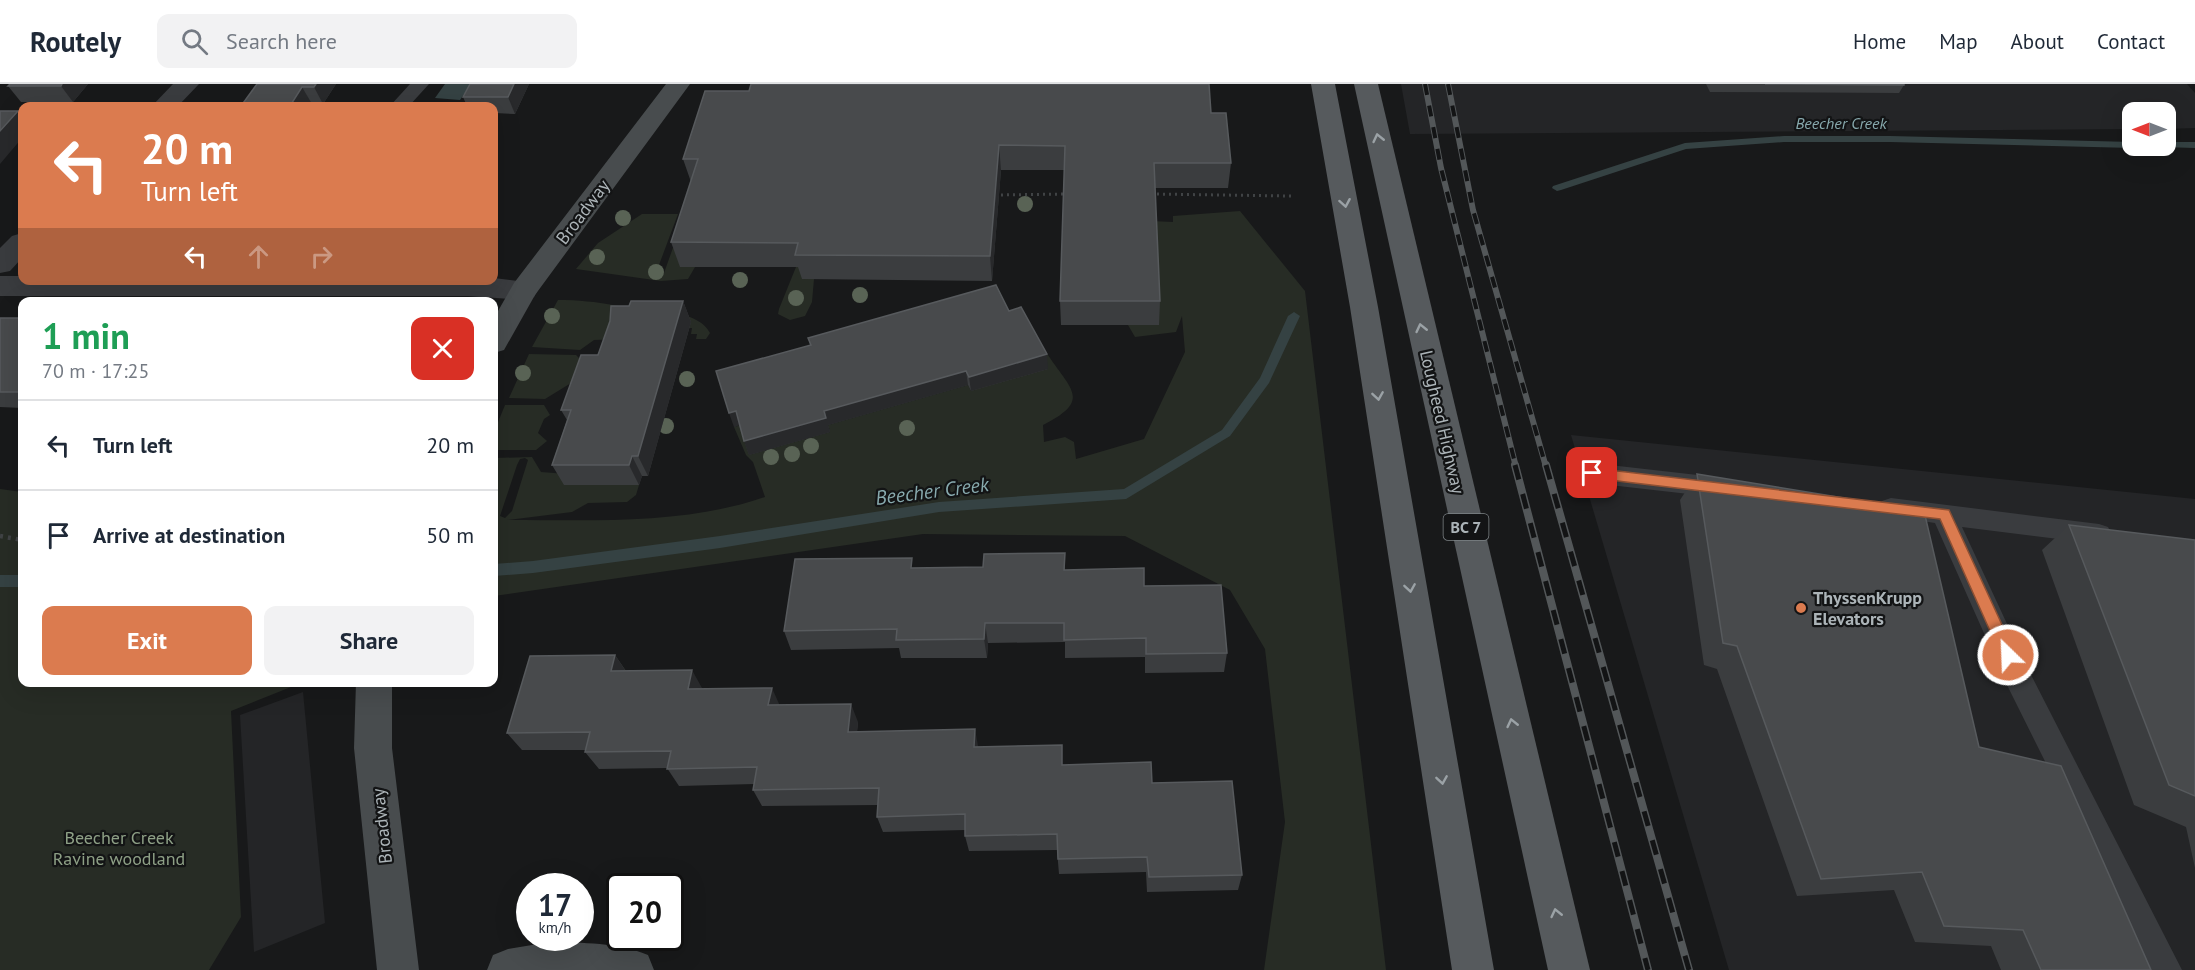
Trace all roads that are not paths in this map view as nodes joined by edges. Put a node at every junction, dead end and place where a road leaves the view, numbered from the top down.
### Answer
1 (187, 84) edge
2 (420, 84) edge
3 (678, 84) edge
4 (1323, 84) edge
5 (1366, 84) edge
6 (168, 102) edge
7 (403, 102) edge
8 (18, 246) edge
9 (0, 264) edge
10 (80, 285) edge
11 (392, 285) edge
12 (0, 286) edge
13 (524, 290) junction
14 (498, 336) edge
15 (1592, 473) dead end
16 (1745, 490) edge
17 (1862, 504) edge
18 (1944, 514) junction
19 (2127, 538) edge
20 (374, 687) edge
21 (398, 970) edge
22 (508, 970) edge
23 (633, 970) edge
24 (1473, 970) edge
25 (1569, 970) edge
26 (2166, 970) edge

1 - 6 street
2 - 7 lane
3 - 13 street, Broadway
4 -> 24 main road
25 -> 5 main road, Lougheed Highway / BC 7
8 - 9 street
10 - 12 street
11 - 13 street
13 - 14 street, Broadway
15 - 16 lane
17 - 18 lane
18 - 19 lane
18 - 26 lane
20 - 21 street, Broadway
22 - 23 street

